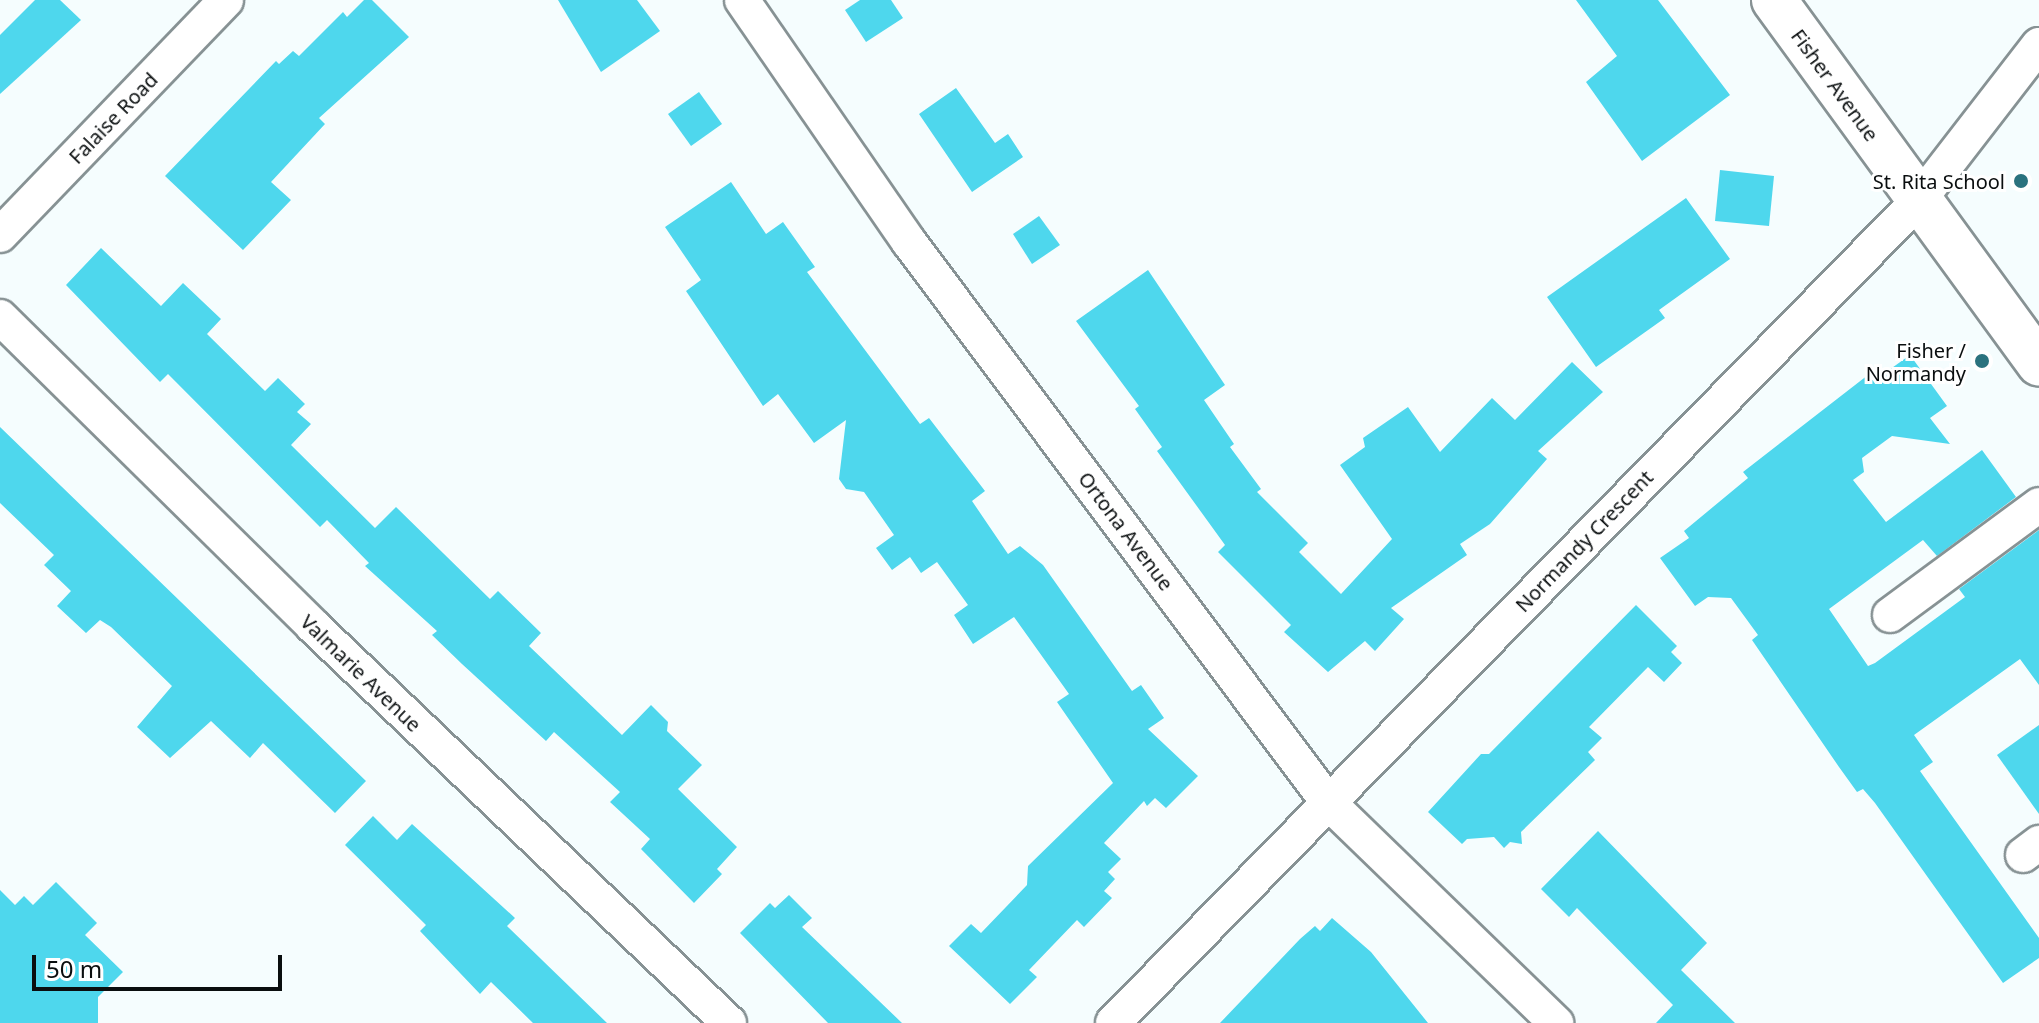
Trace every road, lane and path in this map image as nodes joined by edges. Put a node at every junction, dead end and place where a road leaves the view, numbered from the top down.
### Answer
1 (226, 0) edge
2 (742, 0) edge
3 (1774, 0) edge
4 (2039, 45) edge
5 (1919, 200) junction
6 (0, 235) edge
7 (0, 317) edge
8 (2039, 364) edge
9 (2039, 505) edge
10 (1890, 615) dead end
11 (1328, 802) junction
12 (729, 1023) edge
13 (1113, 1023) edge
14 (1556, 1023) edge

1 - 6 street, Falaise Road
2 - 11 street, Ortona Avenue
3 - 5 main road, Fisher Avenue
4 - 5 street, Normandy Crescent
5 - 8 main road, Fisher Avenue
5 - 11 street, Normandy Crescent
7 - 12 street, Valmarie Avenue
9 - 10 street
11 - 13 street, Normandy Crescent
11 - 14 street, Ortona Avenue

